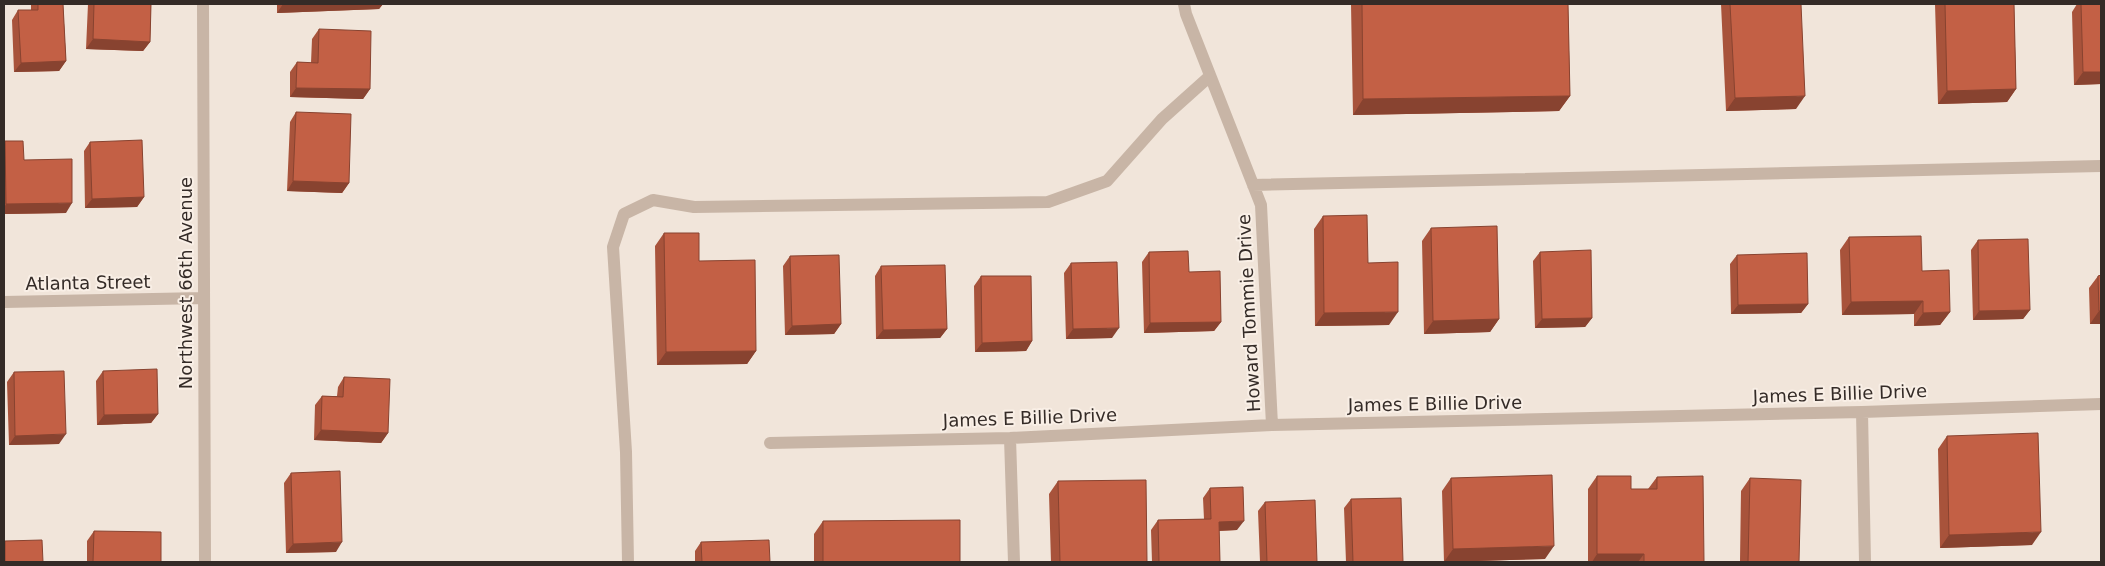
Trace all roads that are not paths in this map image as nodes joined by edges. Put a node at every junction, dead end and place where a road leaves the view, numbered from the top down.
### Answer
1 (203, 4) edge
2 (1184, 4) edge
3 (1210, 76) junction
4 (2101, 166) edge
5 (1254, 185) junction
6 (203, 298) junction
7 (4, 302) edge
8 (2101, 404) edge
9 (1862, 412) junction
10 (1272, 425) junction
11 (1010, 438) junction
12 (770, 442) dead end
13 (204, 562) edge
14 (628, 562) edge
15 (1014, 562) edge
16 (1865, 562) edge

1 - 6 street, Northwest 66th Avenue
2 - 3 street, Howard Tommie Drive
3 - 5 street, Howard Tommie Drive
3 - 14 street
4 - 5 street
5 - 10 street, Howard Tommie Drive
6 - 7 street, Atlanta Street
6 - 13 street, Northwest 66th Avenue
8 - 9 street, James E Billie Drive
9 - 10 street, James E Billie Drive
9 - 16 street
10 - 11 street, James E Billie Drive
11 - 12 street, James E Billie Drive
11 - 15 street

